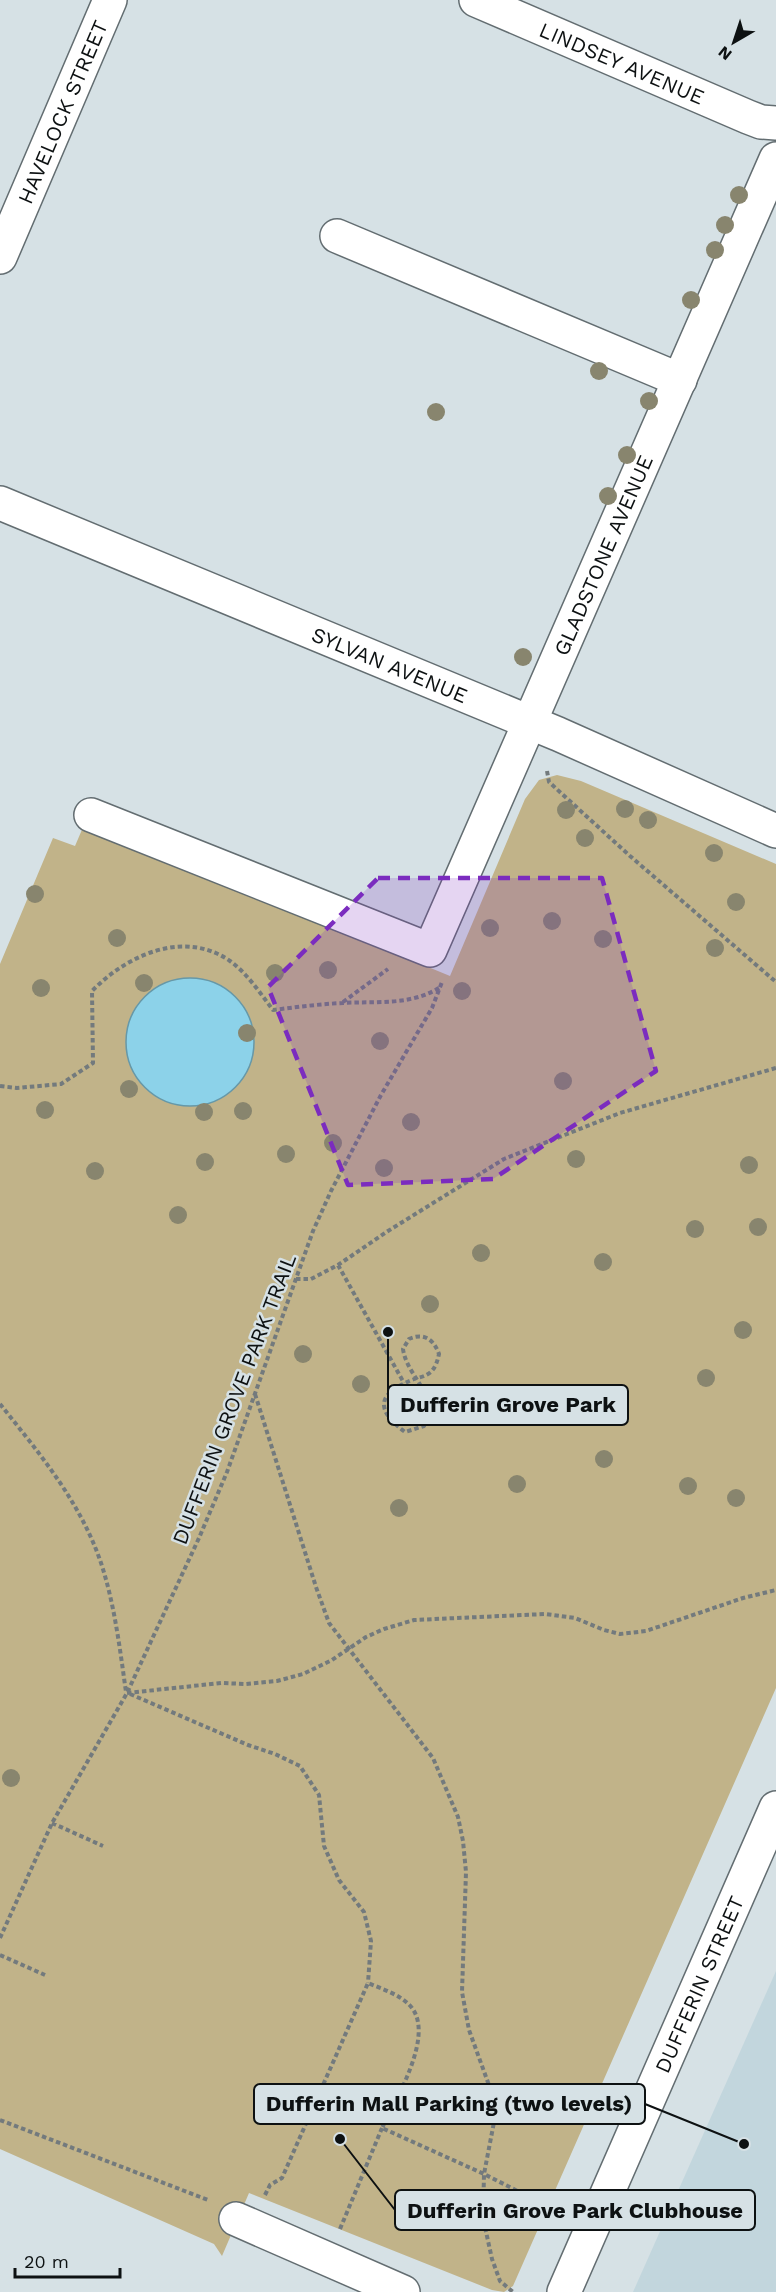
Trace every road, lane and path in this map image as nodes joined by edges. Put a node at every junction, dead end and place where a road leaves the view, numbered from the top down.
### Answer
1 (110, 0) edge
2 (476, 0) edge
3 (773, 123) edge
4 (776, 159) edge
5 (337, 236) dead end
6 (0, 257) edge
7 (680, 380) junction
8 (0, 503) edge
9 (529, 722) junction
10 (545, 764) dead end
11 (91, 815) dead end
12 (776, 831) edge
13 (394, 962) dead end
14 (437, 964) junction
15 (776, 982) edge
16 (440, 988) junction
17 (343, 1003) junction
18 (776, 1068) edge
19 (0, 1086) edge
20 (338, 1265) junction
21 (296, 1279) junction
22 (417, 1378) junction
23 (404, 1383) junction
24 (255, 1394) junction
25 (0, 1404) edge
26 (776, 1590) edge
27 (349, 1649) junction
28 (127, 1693) junction
29 (776, 1808) edge
30 (52, 1823) junction
31 (103, 1846) dead end
32 (0, 1938) edge
33 (0, 1955) edge
34 (45, 1975) dead end
35 (368, 1983) junction
36 (0, 2120) edge
37 (382, 2128) junction
38 (484, 2174) junction
39 (249, 2210) junction
40 (555, 2210) dead end
41 (339, 2232) dead end
42 (403, 2292) edge
43 (513, 2292) edge
44 (564, 2292) edge

1 - 6 street, HAVELOCK STREET
2 - 3 street, LINDSEY AVENUE
4 - 7 street, GLADSTONE AVENUE
5 - 7 street
7 - 9 street, GLADSTONE AVENUE
8 - 9 street, SYLVAN AVENUE
9 - 12 street, SYLVAN AVENUE
9 - 14 street, GLADSTONE AVENUE
10 - 15 path
11 - 14 street
13 - 17 path
14 - 16 path, DUFFERIN GROVE PARK TRAIL
16 - 17 path
16 - 21 path, DUFFERIN GROVE PARK TRAIL
17 - 19 path
18 - 20 path
20 - 21 path
20 - 23 path
21 - 24 path, DUFFERIN GROVE PARK TRAIL
22 - 22 path
22 - 23 path
22 - 23 path
24 - 27 path
24 - 28 path, DUFFERIN GROVE PARK TRAIL
25 - 28 path
26 - 27 path
27 - 28 path
27 - 38 path
28 - 30 path, DUFFERIN GROVE PARK TRAIL
28 - 35 path
29 - 44 street, DUFFERIN STREET
30 - 31 path
30 - 32 path, DUFFERIN GROVE PARK TRAIL
33 - 34 path
35 - 37 path
35 - 39 path
36 - 39 path
37 - 38 path
37 - 41 path
38 - 40 path
38 - 43 path
39 - 42 street

